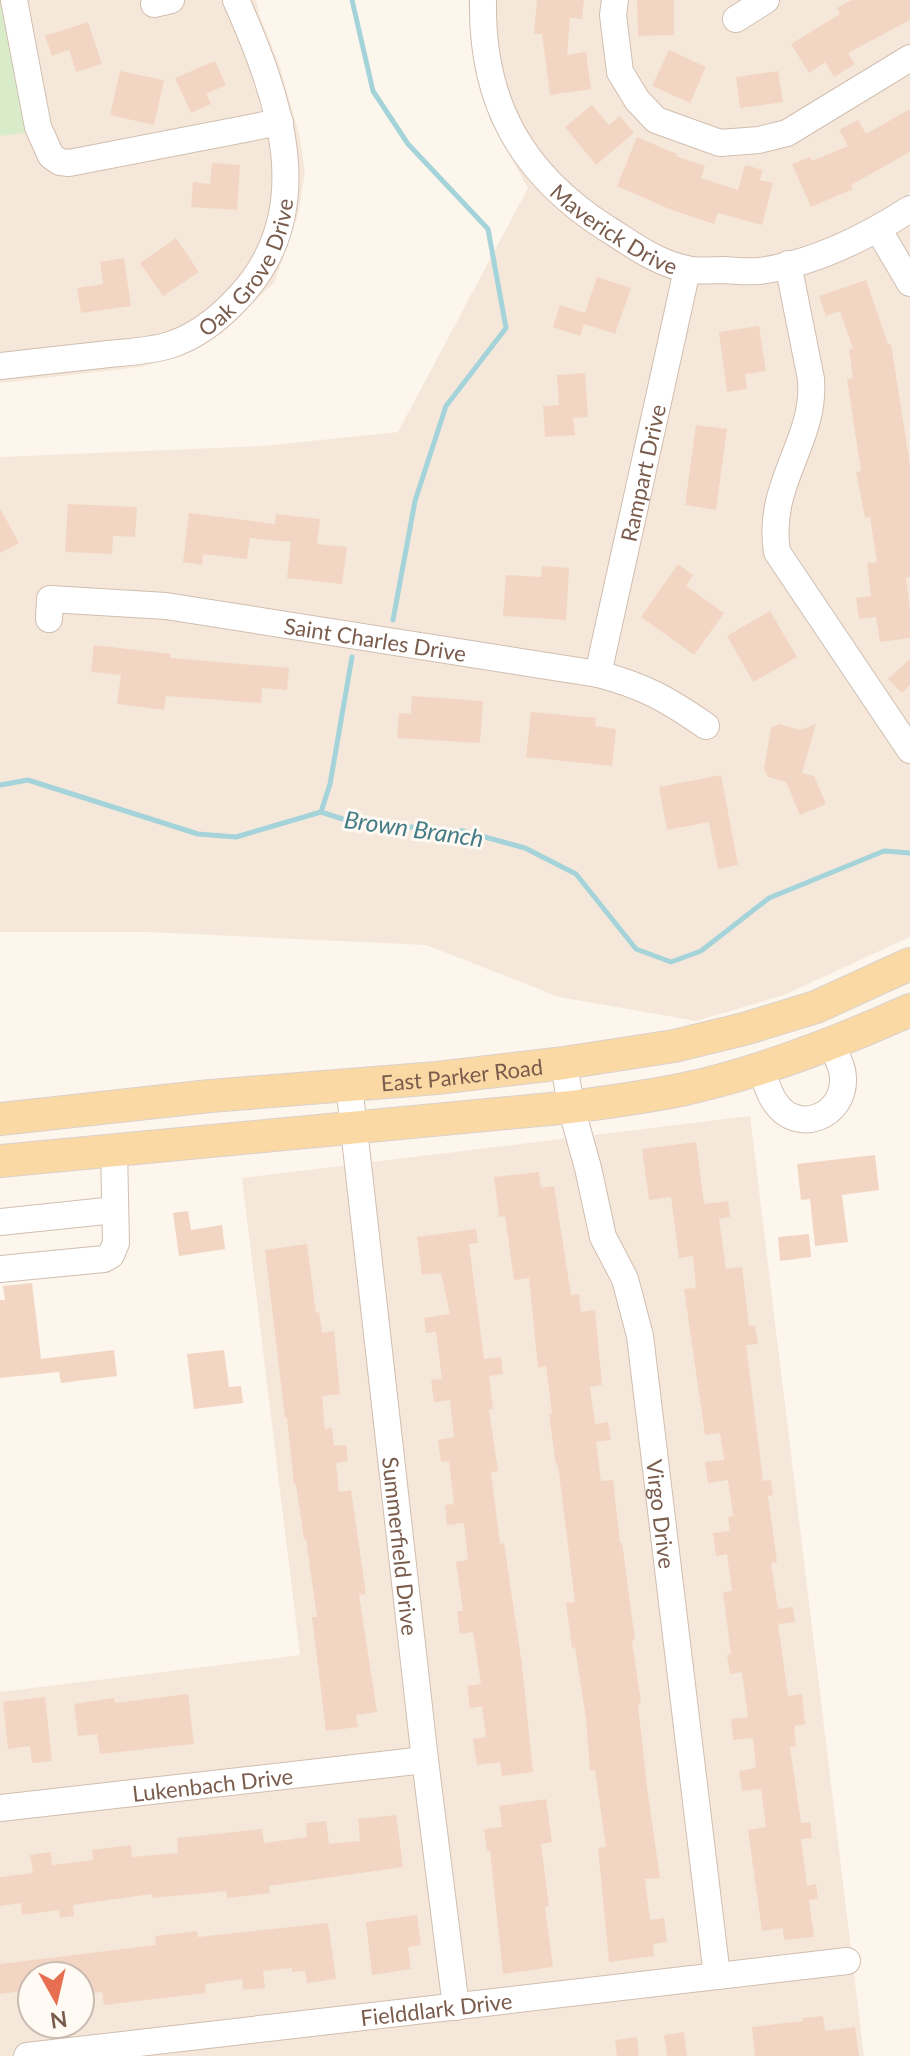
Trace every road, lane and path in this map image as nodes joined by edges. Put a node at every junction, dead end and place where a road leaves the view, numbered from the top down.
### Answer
1 (14, 0) edge
2 (236, 0) edge
3 (483, 0) edge
4 (615, 0) edge
5 (766, 0) edge
6 (736, 19) dead end
7 (910, 58) edge
8 (280, 122) junction
9 (910, 209) edge
10 (878, 229) junction
11 (788, 264) junction
12 (687, 270) junction
13 (910, 283) edge
14 (0, 366) edge
15 (49, 619) dead end
16 (598, 674) junction
17 (706, 726) dead end
18 (910, 750) edge
19 (910, 964) edge
20 (816, 1007) junction
21 (910, 1010) edge
22 (831, 1043) junction
23 (564, 1063) junction
24 (761, 1068) junction
25 (349, 1085) junction
26 (210, 1096) junction
27 (107, 1107) junction
28 (571, 1107) junction
29 (8, 1117) edge
30 (354, 1126) junction
31 (212, 1140) junction
32 (112, 1150) junction
33 (9, 1160) edge
34 (115, 1210) junction
35 (0, 1222) edge
36 (0, 1269) edge
37 (425, 1760) junction
38 (0, 1808) edge
39 (847, 1961) dead end
40 (717, 1976) junction
41 (456, 2007) junction
42 (27, 2056) edge

1 - 8 street
2 - 8 street, Oak Grove Drive
3 - 12 street, Maverick Drive
4 - 7 street
5 - 6 street
8 - 14 street, Oak Grove Drive
9 - 10 street, Maverick Drive
10 - 11 street, Maverick Drive
10 - 13 street
11 - 12 street, Maverick Drive
11 - 18 street
12 - 16 street, Rampart Drive
15 - 16 street, Saint Charles Drive
16 - 17 street, Saint Charles Drive
19 - 20 main road, East Parker Road
20 - 22 main road
20 - 23 main road, East Parker Road
21 - 22 main road, East Parker Road
22 - 24 main road, East Parker Road
22 - 24 street
23 - 25 main road, East Parker Road
23 - 28 street, Virgo Drive
24 - 28 main road, East Parker Road
25 - 26 main road, East Parker Road
25 - 30 street, Summerfield Drive
26 - 27 main road, East Parker Road
26 - 31 main road
27 - 29 main road, East Parker Road
27 - 32 main road
28 - 30 main road, East Parker Road
28 - 40 street, Virgo Drive
29 - 33 main road
30 - 31 main road, East Parker Road
30 - 37 street, Summerfield Drive
31 - 32 main road, East Parker Road
32 - 33 main road, East Parker Road
32 - 34 street
34 - 35 street
34 - 36 street
37 - 38 street, Lukenbach Drive
37 - 41 street, Summerfield Drive
39 - 40 street, Fielddlark Drive
40 - 41 street, Fielddlark Drive
41 - 42 street, Fielddlark Drive

